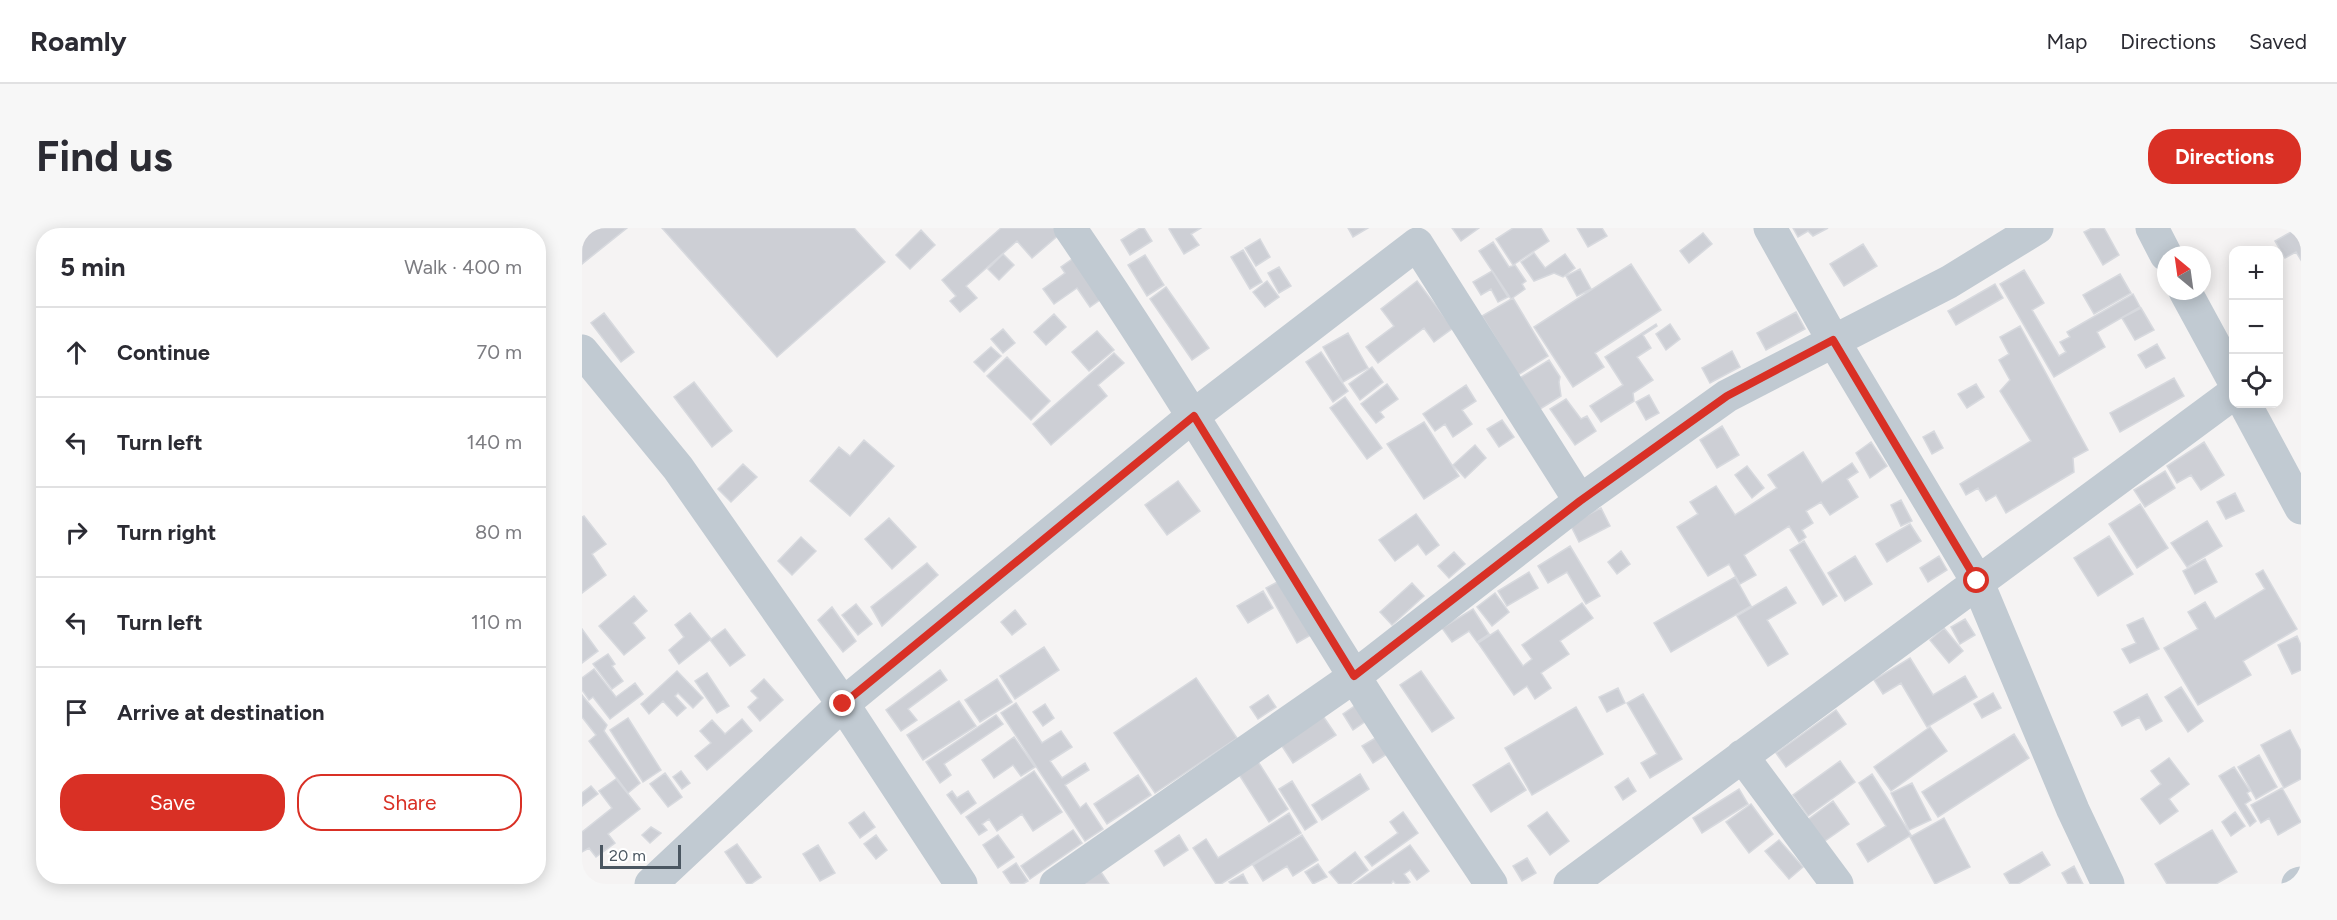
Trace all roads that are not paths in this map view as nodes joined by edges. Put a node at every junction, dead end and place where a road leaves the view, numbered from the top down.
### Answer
1 (1070, 228) edge
2 (1770, 228) edge
3 (2037, 228) edge
4 (2152, 228) edge
5 (2161, 246) edge
6 (2190, 300) edge
7 (1833, 340) junction
8 (582, 351) edge
9 (2229, 372) edge
10 (2229, 397) edge
11 (2247, 408) edge
12 (1194, 416) junction
13 (1580, 501) junction
14 (2301, 508) edge
15 (1977, 581) junction
16 (1354, 676) junction
17 (843, 704) junction
18 (1742, 756) junction
19 (651, 884) edge
20 (961, 884) edge
21 (1056, 884) edge
22 (1491, 884) edge
23 (1570, 884) edge
24 (1837, 884) edge
25 (2108, 884) edge

1 - 12 street
2 - 7 street
3 - 7 street
4 - 5 street
6 - 9 street
7 - 13 street
7 - 15 street
8 - 17 street
10 - 15 street
11 - 14 street
12 - 13 street
12 - 16 street
12 - 17 street
13 - 16 street
15 - 18 street
15 - 25 street
16 - 21 street
16 - 22 street
17 - 19 street
17 - 20 street
18 - 23 street
18 - 24 street

